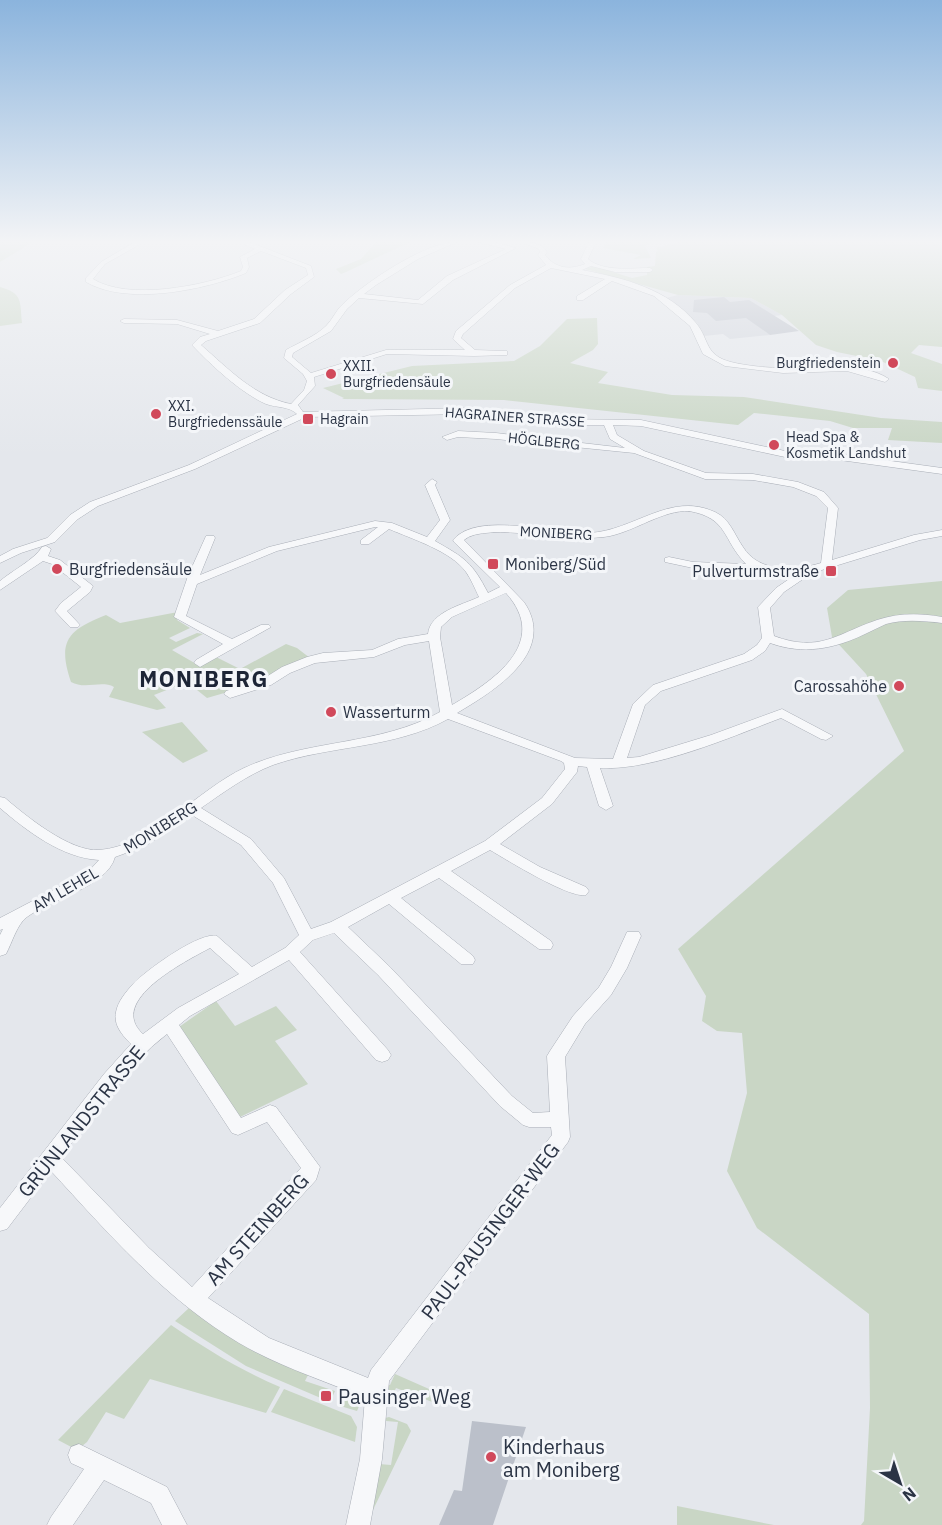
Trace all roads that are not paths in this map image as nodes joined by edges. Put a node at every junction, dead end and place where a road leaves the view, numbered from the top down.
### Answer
1 (265, 313) edge
2 (339, 313) edge
3 (481, 313) edge
4 (680, 313) edge
5 (124, 321) dead end
6 (219, 334) junction
7 (504, 353) dead end
8 (474, 354) junction
9 (310, 376) junction
10 (885, 379) dead end
11 (294, 407) junction
12 (304, 414) junction
13 (607, 422) junction
14 (447, 437) dead end
15 (641, 453) junction
16 (942, 471) edge
17 (432, 482) dead end
18 (388, 525) junction
19 (942, 532) edge
20 (210, 538) dead end
21 (364, 542) dead end
22 (429, 542) junction
23 (46, 543) junction
24 (42, 557) junction
25 (0, 560) edge
26 (669, 560) dead end
27 (826, 567) junction
28 (767, 569) junction
29 (808, 571) junction
30 (192, 582) junction
31 (0, 587) edge
32 (506, 589) junction
33 (485, 597) junction
34 (942, 620) edge
35 (74, 625) dead end
36 (265, 627) dead end
37 (434, 637) junction
38 (768, 638) junction
39 (232, 644) junction
40 (200, 663) dead end
41 (230, 694) dead end
42 (447, 714) junction
43 (826, 736) dead end
44 (571, 762) junction
45 (619, 762) junction
46 (592, 763) junction
47 (0, 801) edge
48 (606, 806) dead end
49 (191, 808) junction
50 (490, 844) junction
51 (108, 854) junction
52 (440, 871) junction
53 (581, 891) dead end
54 (390, 897) junction
55 (19, 915) junction
56 (0, 925) edge
57 (337, 926) junction
58 (307, 936) junction
59 (633, 936) dead end
60 (545, 945) dead end
61 (0, 950) edge
62 (291, 952) junction
63 (467, 960) dead end
64 (250, 974) junction
65 (169, 1023) junction
66 (142, 1044) junction
67 (382, 1055) dead end
68 (560, 1119) junction
69 (50, 1157) junction
70 (0, 1223) edge
71 (193, 1300) junction
72 (376, 1392) junction
73 (79, 1455) dead end
74 (100, 1466) junction
75 (172, 1524) edge
76 (59, 1525) edge
77 (358, 1525) edge

1 - 6 street
2 - 9 street
3 - 8 street
4 - 10 street
5 - 6 street
6 - 11 street
7 - 8 street
8 - 9 street
9 - 11 street
11 - 12 street
12 - 13 street, HAGRAINER STRASSE
12 - 23 street, HAGRAINER STRASSE
13 - 15 street, HÖGLBERG
13 - 16 street, HAGRAINER STRASSE
14 - 15 street, HÖGLBERG
15 - 27 street, HÖGLBERG
17 - 22 street
18 - 21 street
18 - 22 street
18 - 30 street
19 - 27 street
20 - 30 street
22 - 33 street
23 - 24 street
23 - 25 street, HAGRAINER STRASSE
24 - 31 street
24 - 35 street
26 - 28 street, MONIBERG
27 - 29 street
28 - 29 street, MONIBERG
28 - 32 street, MONIBERG
29 - 38 street
30 - 39 street
32 - 33 street
32 - 42 street, MONIBERG
33 - 37 street
34 - 38 street
36 - 39 street
37 - 41 street
37 - 42 street
38 - 45 street
39 - 40 street
42 - 44 street
42 - 49 street, MONIBERG
43 - 45 street
44 - 46 street
44 - 50 street, GRÜNLANDSTRASSE
45 - 46 street
46 - 48 street
47 - 51 street
49 - 51 street, MONIBERG
49 - 58 street
50 - 52 street, GRÜNLANDSTRASSE
50 - 53 street
51 - 55 street, AM LEHEL
52 - 54 street, GRÜNLANDSTRASSE
52 - 60 street
54 - 57 street, GRÜNLANDSTRASSE
54 - 63 street
55 - 56 street
55 - 61 street, AM LEHEL
57 - 58 street, GRÜNLANDSTRASSE
57 - 68 street
58 - 62 street, GRÜNLANDSTRASSE
59 - 68 street, PAUL-PAUSINGER-WEG
62 - 64 street, GRÜNLANDSTRASSE
62 - 67 street
64 - 65 street, GRÜNLANDSTRASSE
64 - 66 street
65 - 66 street, GRÜNLANDSTRASSE
65 - 71 street, AM STEINBERG
66 - 69 street, GRÜNLANDSTRASSE
68 - 72 street, PAUL-PAUSINGER-WEG
69 - 70 street, GRÜNLANDSTRASSE
69 - 71 street
71 - 72 street
72 - 77 street
73 - 74 street
74 - 75 street
74 - 76 street

